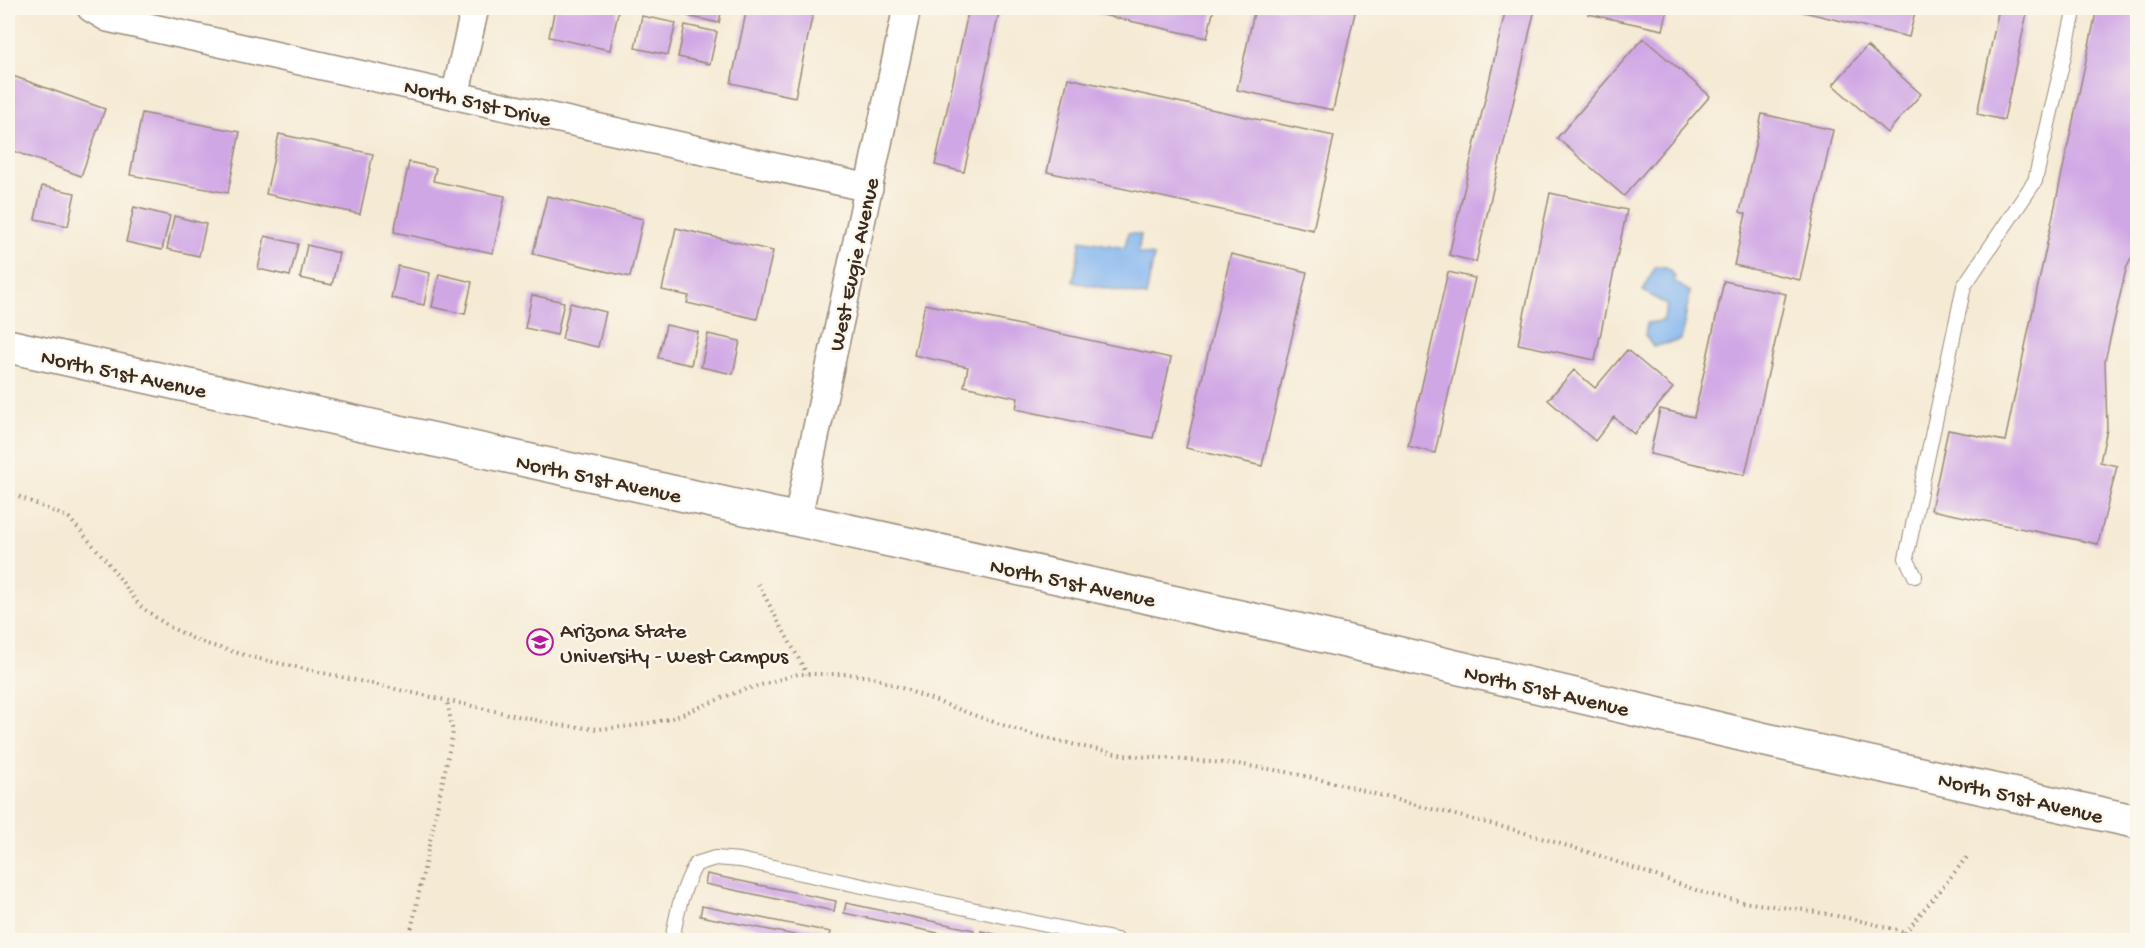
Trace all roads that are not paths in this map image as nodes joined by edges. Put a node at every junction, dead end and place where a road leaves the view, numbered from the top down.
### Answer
1 (91, 8) edge
2 (475, 8) edge
3 (907, 8) edge
4 (2075, 8) edge
5 (455, 96) junction
6 (868, 188) junction
7 (8, 346) edge
8 (797, 521) junction
9 (1915, 576) dead end
10 (2138, 822) edge
11 (672, 940) edge
12 (1118, 940) edge

1 - 5 street, North 51st Drive
2 - 5 street
3 - 6 street, West Eugie Avenue
4 - 9 lane
5 - 6 street, North 51st Drive
6 - 8 street, West Eugie Avenue
7 - 8 main road, North 51st Avenue
8 - 10 main road, North 51st Avenue
11 - 12 lane

